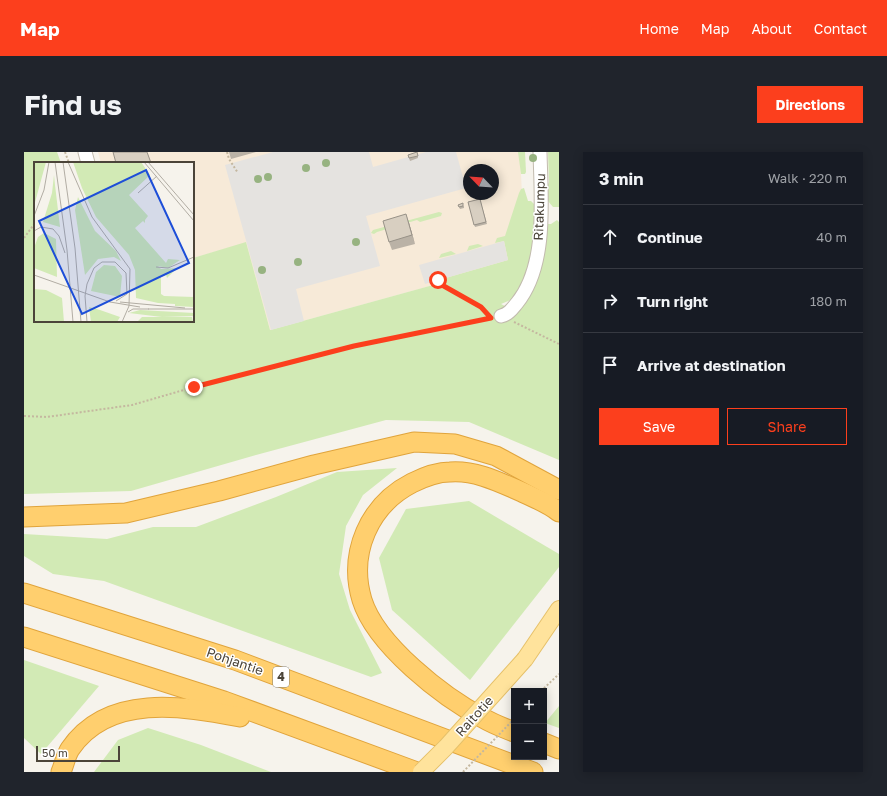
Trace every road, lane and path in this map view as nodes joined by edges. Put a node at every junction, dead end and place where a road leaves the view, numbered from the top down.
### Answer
1 (65, 152) edge
2 (85, 152) edge
3 (227, 152) edge
4 (540, 152) edge
5 (69, 162) edge
6 (88, 162) edge
7 (238, 173) dead end
8 (34, 224) edge
9 (24, 238) edge
10 (438, 280) dead end
11 (501, 316) joint
12 (559, 344) edge
13 (24, 416) edge
14 (559, 490) edge
15 (559, 512) edge
16 (24, 517) edge
17 (24, 593) edge
18 (559, 609) edge
19 (559, 624) edge
20 (24, 637) edge
21 (525, 659) junction
22 (559, 674) edge
23 (544, 688) edge
24 (511, 722) edge
25 (296, 728) junction
26 (511, 731) edge
27 (547, 744) edge
28 (559, 749) edge
29 (61, 772) edge
30 (417, 772) edge
31 (421, 772) edge
32 (463, 772) edge
33 (533, 772) edge

1 - 5 path
2 - 6 street
3 - 7 path
4 - 11 street, Ritakumpu
8 - 9 path
10 - 13 path
11 - 12 path
14 - 16 highway
15 - 26 highway
17 - 33 highway, Pohjantie / 4
18 - 21 main road, Raitotie
19 - 21 main road, Raitotie
20 - 25 highway
21 - 31 main road, Raitotie, bridge
22 - 23 path
24 - 32 path, bridge
25 - 29 highway
25 - 30 highway
27 - 28 highway

